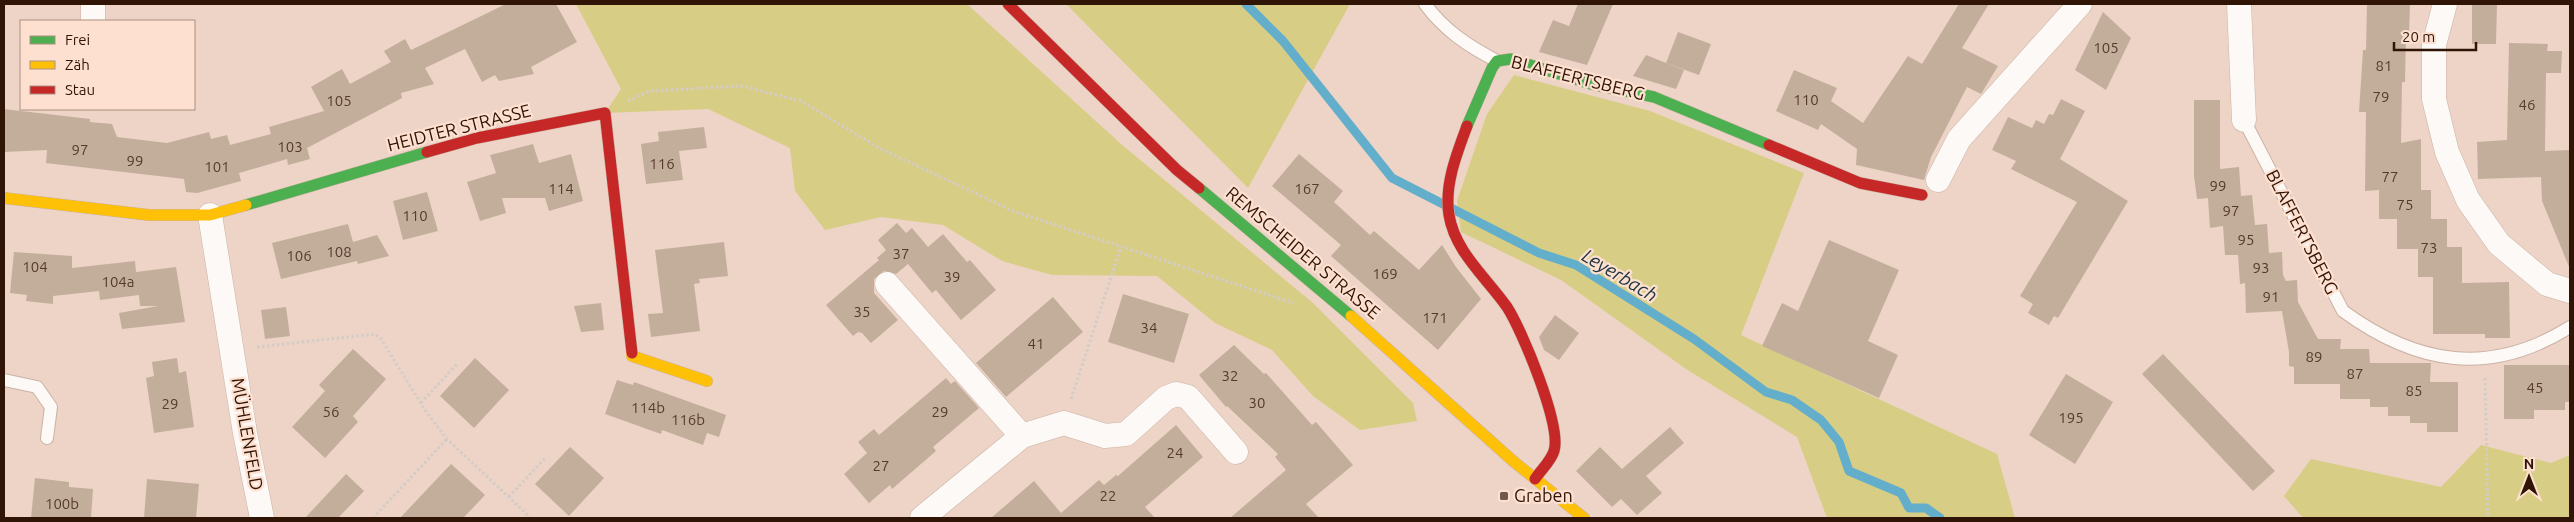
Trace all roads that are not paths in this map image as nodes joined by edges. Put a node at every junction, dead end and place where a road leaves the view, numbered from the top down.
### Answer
1 (93, 4) edge
2 (1008, 4) edge
3 (1425, 4) edge
4 (2080, 4) edge
5 (2238, 4) edge
6 (2445, 4) edge
7 (93, 20) edge
8 (1497, 61) junction
9 (2244, 120) joint
10 (1930, 188) joint
11 (4, 198) edge
12 (210, 215) junction
13 (887, 284) dead end
14 (2570, 291) edge
15 (2570, 327) edge
16 (4, 380) edge
17 (707, 382) dead end
18 (1022, 436) junction
19 (47, 438) dead end
20 (1236, 452) dead end
21 (1535, 479) junction
22 (262, 518) edge
23 (922, 518) edge
24 (1584, 518) edge

1 - 7 street
2 - 21 street, REMSCHEIDER STRASSE
3 - 8 lane
4 - 10 street, BLAFFERTSBERG
5 - 9 street, BLAFFERTSBERG
6 - 14 street
8 - 10 street, BLAFFERTSBERG
8 - 21 street, BLAFFERTSBERG
9 - 15 lane, BLAFFERTSBERG
11 - 12 street, HEIDTER STRASSE
12 - 17 street, HEIDTER STRASSE
12 - 22 street, MÜHLENFELD
13 - 18 street
16 - 19 lane
18 - 20 street
18 - 23 street
21 - 24 street, REMSCHEIDER STRASSE

